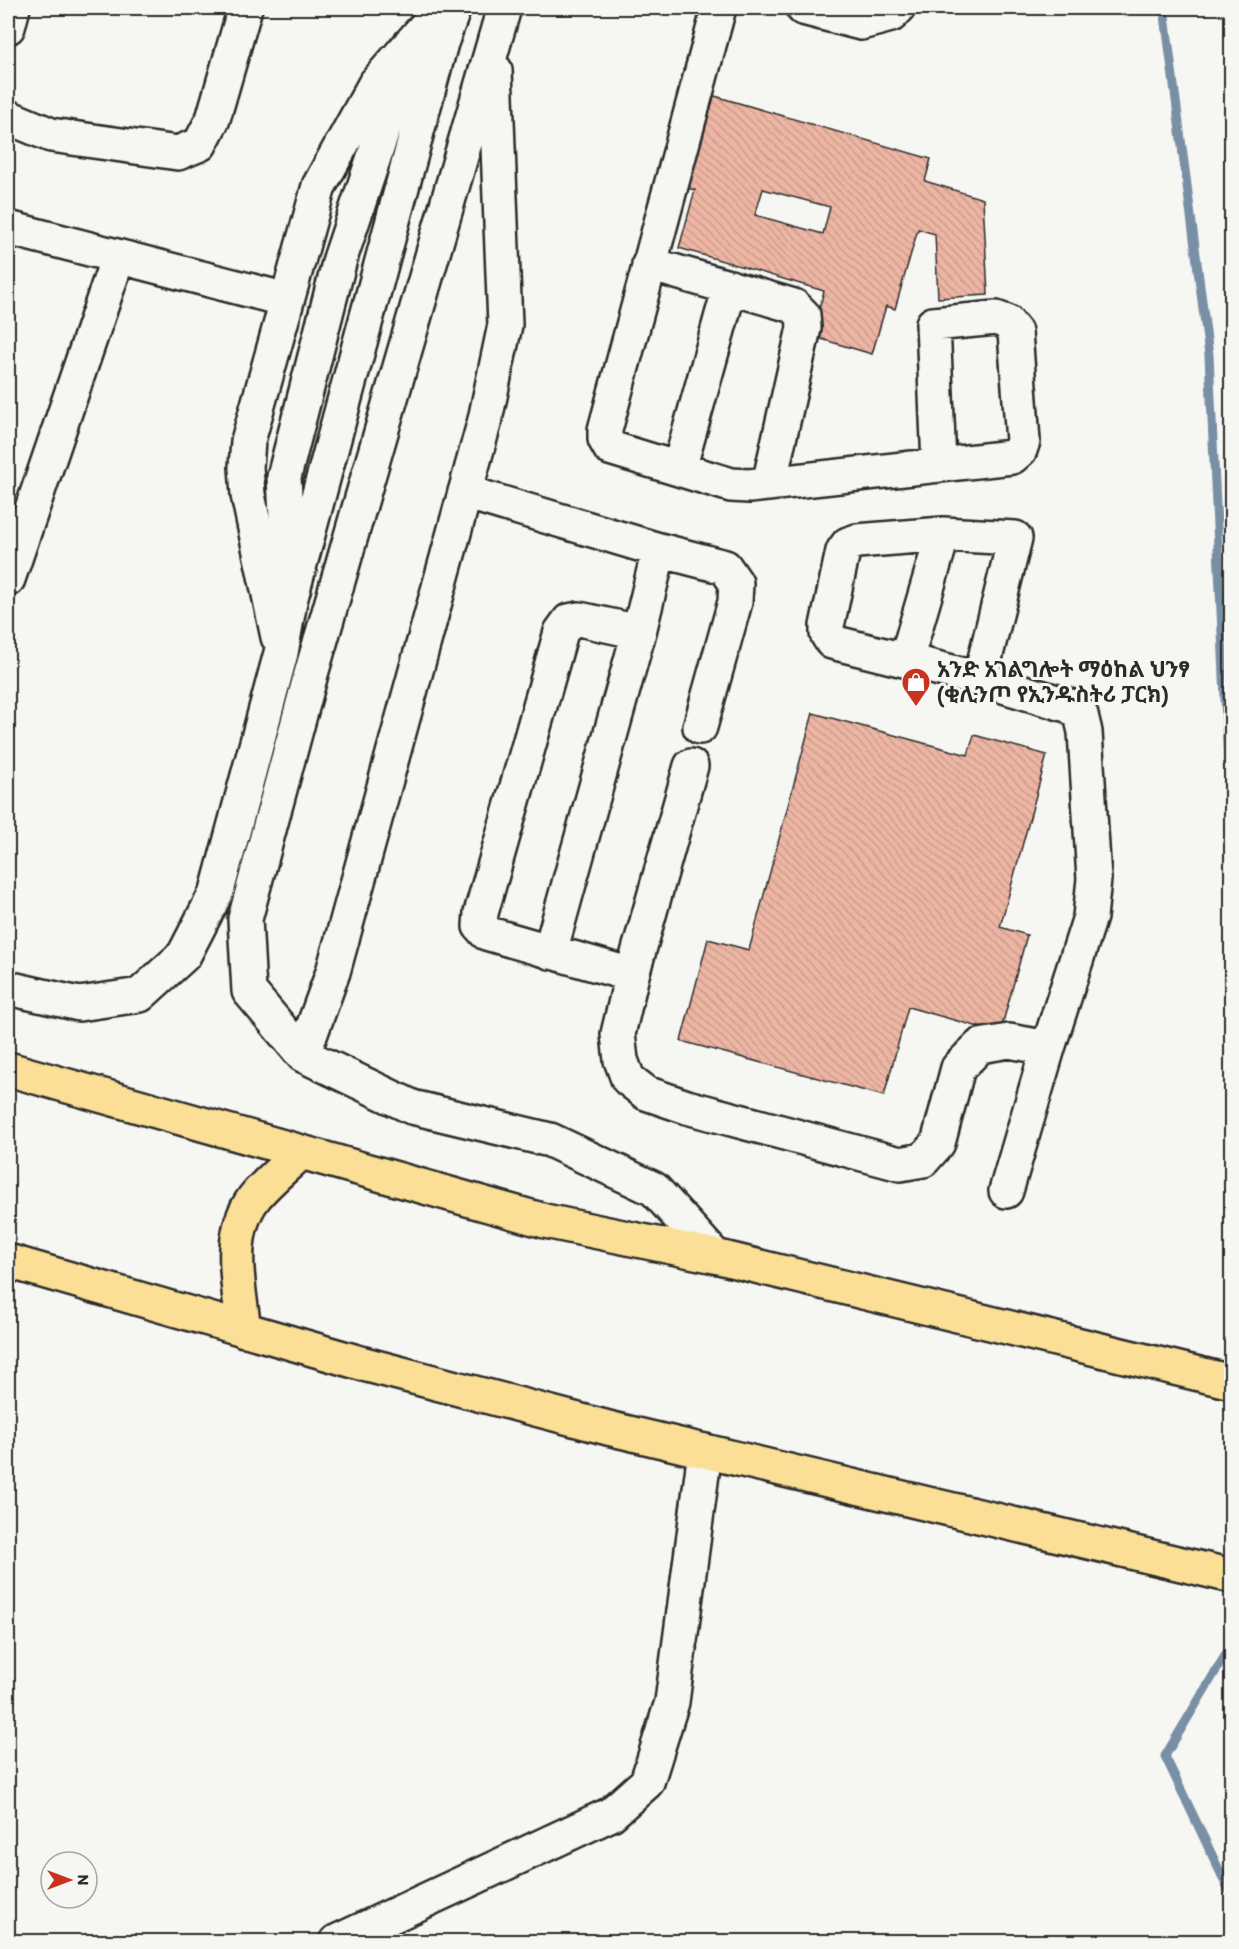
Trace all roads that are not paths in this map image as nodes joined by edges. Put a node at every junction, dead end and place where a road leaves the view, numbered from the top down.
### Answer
1 (13, 8) edge
2 (246, 8) edge
3 (442, 8) edge
4 (454, 8) edge
5 (504, 8) edge
6 (719, 8) edge
7 (810, 8) edge
8 (898, 8) edge
9 (8, 27) edge
10 (494, 41) junction
11 (8, 117) edge
12 (8, 228) edge
13 (118, 257) junction
14 (650, 264) junction
15 (730, 287) junction
16 (287, 300) junction
17 (939, 465) junction
18 (679, 469) junction
19 (769, 484) junction
20 (465, 492) junction
21 (943, 534) junction
22 (659, 550) junction
23 (8, 579) edge
24 (639, 632) junction
25 (281, 653) junction
26 (906, 660) junction
27 (981, 679) junction
28 (699, 727) dead end
29 (691, 766) dead end
30 (550, 952) junction
31 (632, 975) junction
32 (8, 988) edge
33 (1048, 1048) junction
34 (303, 1055) junction
35 (8, 1069) edge
36 (301, 1152) junction
37 (1005, 1191) dead end
38 (715, 1256) junction
39 (8, 1261) edge
40 (244, 1330) junction
41 (1223, 1380) edge
42 (705, 1451) junction
43 (1232, 1576) edge
44 (336, 1941) edge

1 - 9 street
2 - 11 street
3 - 16 street
4 - 25 street
5 - 10 street
6 - 14 street
7 - 8 street
10 - 20 street
10 - 34 street
12 - 13 street
13 - 16 street
13 - 23 street
14 - 15 street
14 - 18 street
15 - 18 street
15 - 19 street
16 - 25 street
17 - 17 street
17 - 19 street
18 - 19 street
20 - 22 street
20 - 34 street
21 - 26 street
21 - 26 street
21 - 27 street
22 - 24 street
22 - 28 street
24 - 30 street
24 - 30 street
25 - 32 street
26 - 27 street
27 - 33 street
29 - 31 street
30 - 31 street
31 - 33 street
33 - 37 street
34 - 38 street
35 - 36 highway
36 - 38 highway
36 - 40 highway
38 - 41 highway
39 - 40 highway
40 - 42 highway
42 - 43 highway
42 - 44 street

